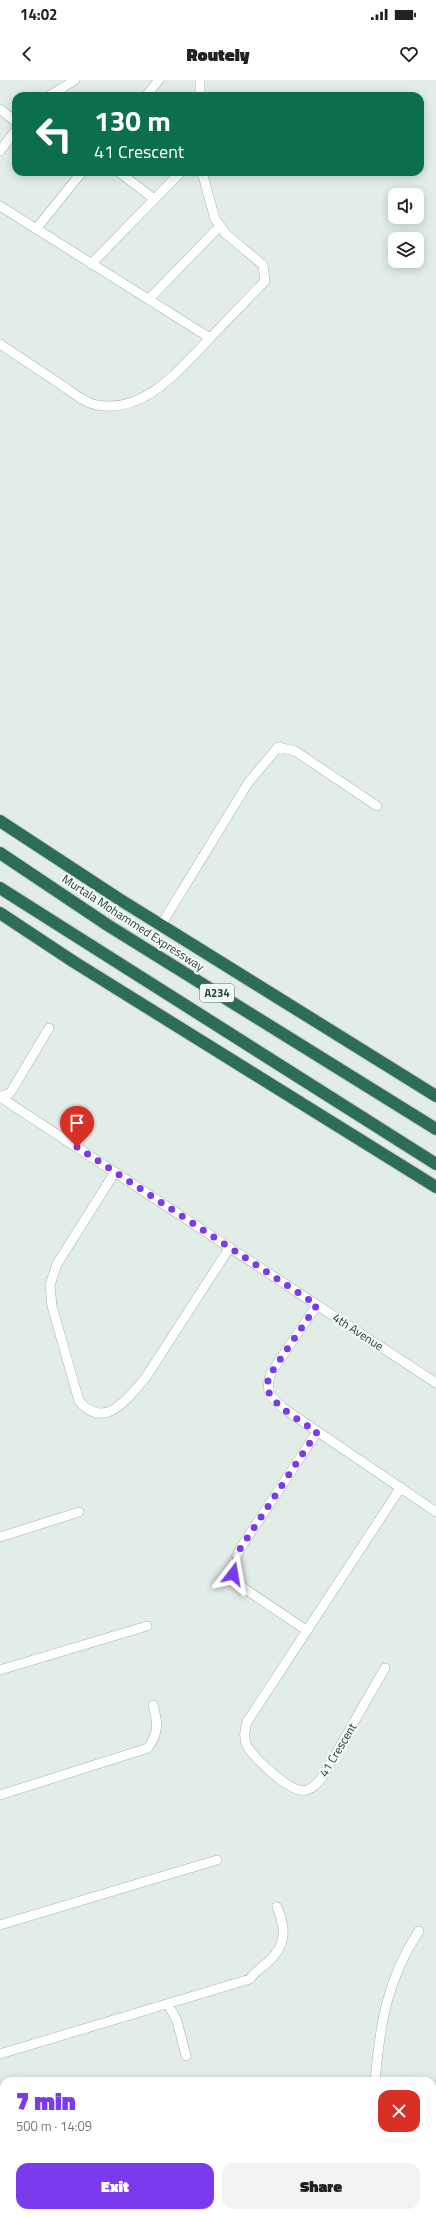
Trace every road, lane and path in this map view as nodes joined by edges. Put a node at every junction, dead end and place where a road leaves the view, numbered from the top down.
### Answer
1 (75, 80) edge
2 (159, 80) edge
3 (200, 80) edge
4 (56, 92) edge
5 (149, 92) edge
6 (200, 92) edge
7 (0, 109) edge
8 (12, 119) edge
9 (12, 135) edge
10 (0, 151) edge
11 (79, 176) edge
12 (124, 176) edge
13 (177, 176) edge
14 (203, 176) edge
15 (154, 199) junction
16 (0, 206) edge
17 (220, 226) junction
18 (36, 229) junction
19 (91, 264) junction
20 (149, 299) junction
21 (210, 338) junction
22 (0, 344) edge
23 (377, 806) dead end
24 (0, 821) edge
25 (0, 853) edge
26 (0, 888) edge
27 (0, 913) edge
28 (161, 925) junction
29 (49, 1028) dead end
30 (436, 1096) edge
31 (0, 1097) edge
32 (436, 1129) edge
33 (436, 1164) edge
34 (115, 1172) junction
35 (436, 1187) edge
36 (230, 1247) junction
37 (317, 1305) junction
38 (436, 1383) edge
39 (317, 1432) junction
40 (401, 1487) junction
41 (79, 1512) dead end
42 (436, 1512) edge
43 (0, 1537) edge
44 (147, 1626) dead end
45 (306, 1630) junction
46 (386, 1668) dead end
47 (0, 1670) edge
48 (153, 1705) dead end
49 (0, 1794) edge
50 (217, 1860) dead end
51 (276, 1907) dead end
52 (0, 1925) edge
53 (419, 1930) dead end
54 (168, 2004) junction
55 (0, 2054) edge
56 (186, 2056) dead end
57 (375, 2077) edge

1 - 4 street
2 - 5 street
3 - 6 street
7 - 8 street
9 - 10 street
11 - 18 street
12 - 15 street
13 - 15 street
14 - 17 street
15 - 19 street
16 - 18 street
17 - 20 street
17 - 21 street
18 - 19 street
19 - 20 street
20 - 21 street
21 - 22 street
23 - 28 street
24 - 28 highway, Murtala Mohammed Expressway
25 - 32 highway, Murtala Mohammed Expressway / A234
26 - 33 highway, A234
27 - 35 highway
28 - 30 highway, Murtala Mohammed Expressway
29 - 31 street
31 - 34 street, 4th Avenue
34 - 36 street, 4th Avenue
34 - 36 street
36 - 37 street, 4th Avenue
37 - 38 street, 4th Avenue
37 - 39 street
39 - 40 street
39 - 45 street
40 - 42 street
40 - 45 street, 41 Crescent
41 - 43 street
44 - 47 street
45 - 46 street, 41 Crescent
48 - 49 street
50 - 52 street
51 - 54 street
53 - 57 street
54 - 55 street
54 - 56 street

